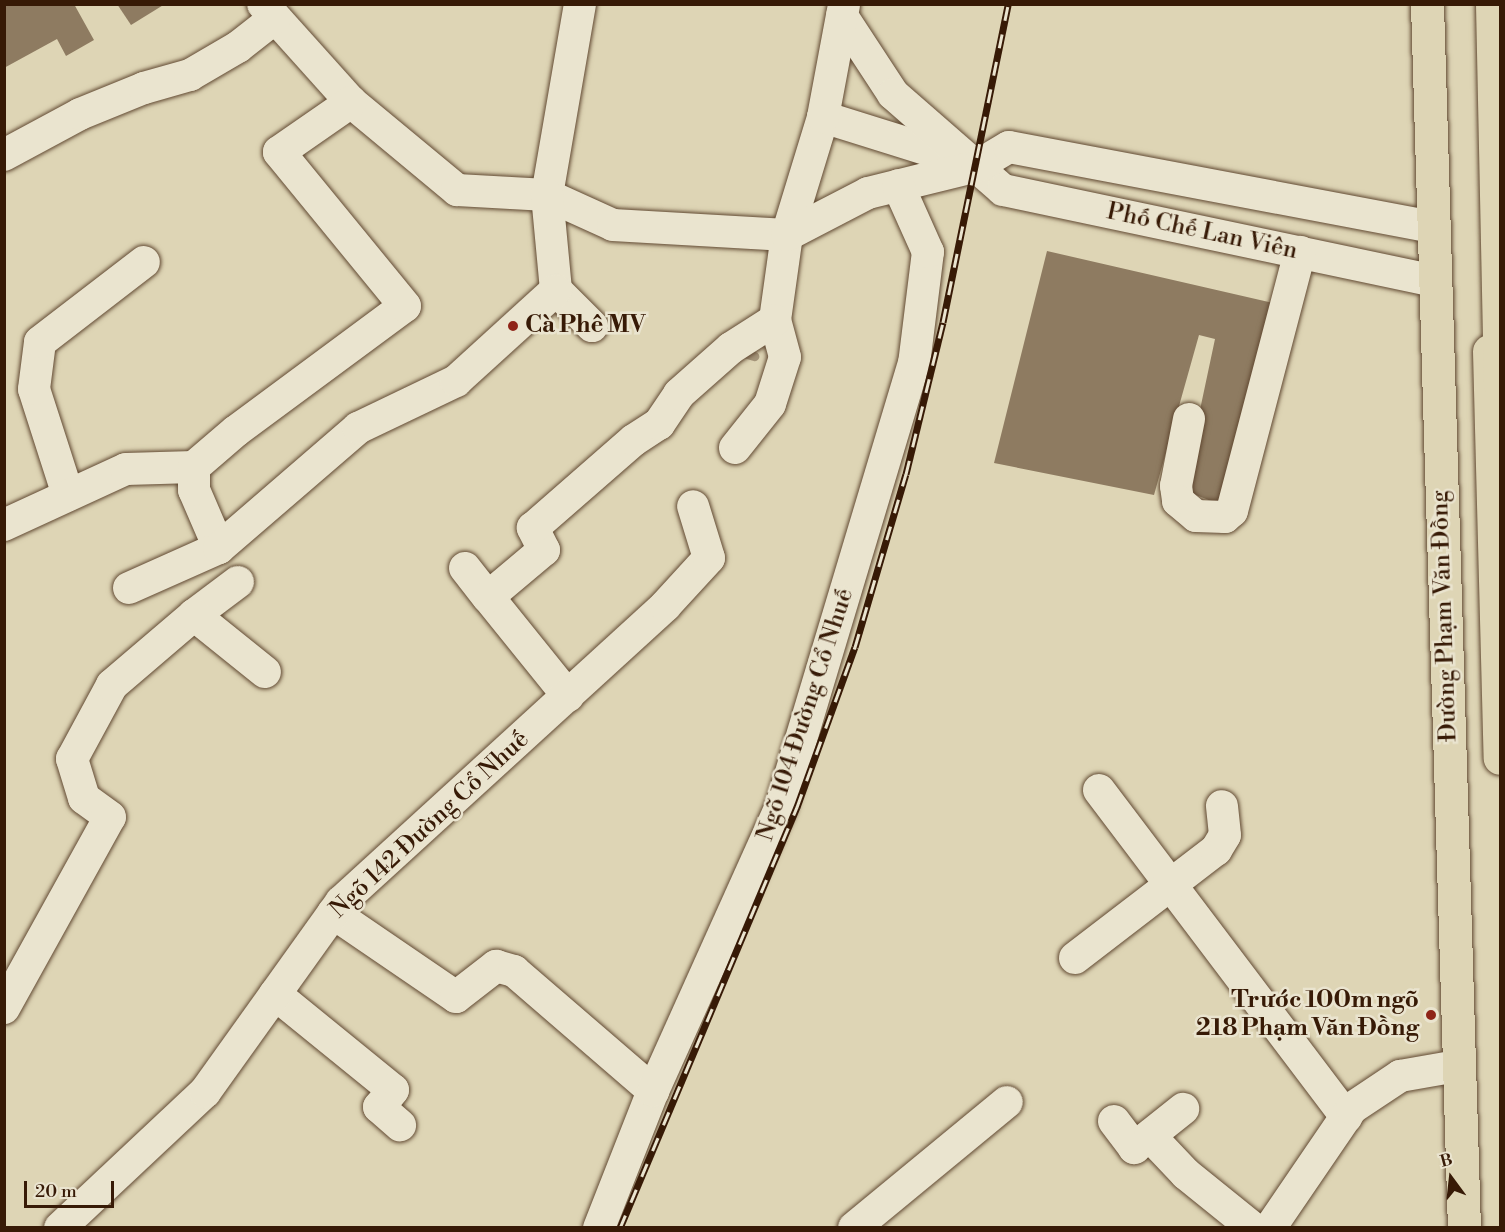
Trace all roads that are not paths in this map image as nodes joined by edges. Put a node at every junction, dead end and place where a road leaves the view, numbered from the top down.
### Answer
1 (580, 4) edge
2 (1427, 4) edge
3 (1479, 4) edge
4 (1491, 4) edge
5 (843, 10) edge
6 (269, 11) edge
7 (351, 102) junction
8 (823, 117) junction
9 (4, 155) edge
10 (977, 166) junction
11 (898, 185) junction
12 (547, 195) junction
13 (1433, 227) junction
14 (788, 235) junction
15 (1300, 252) junction
16 (144, 262) dead end
17 (1435, 281) junction
18 (556, 290) junction
19 (775, 320) junction
20 (592, 326) dead end
21 (1500, 384) edge
22 (1189, 419) dead end
23 (735, 448) dead end
24 (195, 467) junction
25 (68, 495) junction
26 (693, 506) dead end
27 (4, 525) edge
28 (219, 548) junction
29 (465, 568) dead end
30 (238, 582) dead end
31 (129, 588) dead end
32 (488, 597) junction
33 (194, 615) junction
34 (266, 672) dead end
35 (568, 696) junction
36 (1500, 758) edge
37 (1099, 790) dead end
38 (1222, 806) dead end
39 (1170, 883) junction
40 (333, 914) junction
41 (1075, 958) dead end
42 (275, 994) junction
43 (4, 1008) edge
44 (1456, 1066) junction
45 (653, 1090) junction
46 (1007, 1102) dead end
47 (1183, 1109) dead end
48 (1346, 1117) junction
49 (1114, 1121) dead end
50 (400, 1125) dead end
51 (1150, 1136) junction
52 (60, 1227) edge
53 (599, 1227) edge
54 (854, 1227) edge
55 (1253, 1227) edge
56 (1270, 1227) edge
57 (1464, 1227) edge

1 - 12 street
2 - 13 main road, Đường Phạm Văn Đồng
3 - 36 main road
4 - 21 main road
5 - 8 street
5 - 10 street
6 - 7 street
6 - 9 street
7 - 12 street
7 - 24 street
8 - 10 street, Phố Chế Lan Viên
8 - 14 street
10 - 11 street
10 - 13 street, Phố Chế Lan Viên
10 - 15 street, Phố Chế Lan Viên
11 - 14 street
11 - 45 street, Ngõ 104 Đường Cổ Nhuế
12 - 14 street
12 - 18 street
13 - 17 main road, Đường Phạm Văn Đồng
14 - 19 street
15 - 17 street, Phố Chế Lan Viên
15 - 22 street
16 - 25 street
17 - 44 main road, Đường Phạm Văn Đồng
18 - 20 street
18 - 28 street
19 - 23 street
19 - 32 street
24 - 25 street
24 - 28 street
25 - 27 street
26 - 35 street, Ngõ 142 Đường Cổ Nhuế
28 - 31 street
29 - 32 street
30 - 33 street
32 - 35 street
33 - 34 street
33 - 43 street
35 - 40 street, Ngõ 142 Đường Cổ Nhuế
37 - 39 street
38 - 39 street
39 - 41 street
39 - 48 street
40 - 42 street, Ngõ 142 Đường Cổ Nhuế
40 - 45 street
42 - 50 street
42 - 52 street, Ngõ 142 Đường Cổ Nhuế
44 - 48 street
44 - 57 main road, Đường Phạm Văn Đồng
45 - 53 street, Ngõ 104 Đường Cổ Nhuế
46 - 54 street
47 - 51 street
48 - 56 street
49 - 51 street
51 - 55 street

